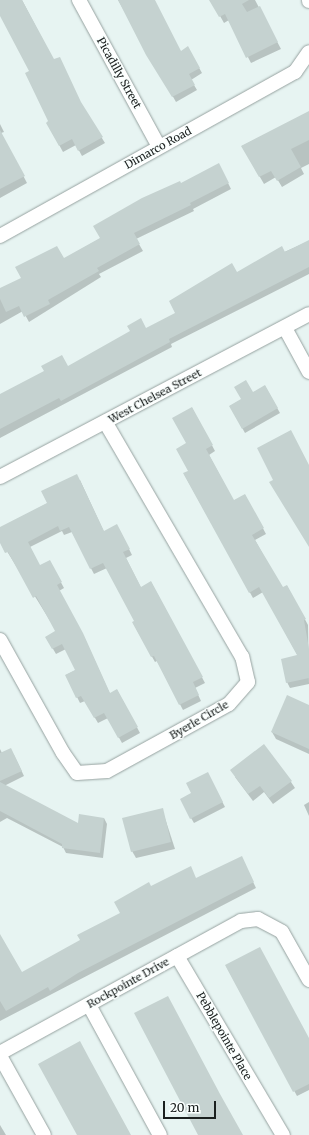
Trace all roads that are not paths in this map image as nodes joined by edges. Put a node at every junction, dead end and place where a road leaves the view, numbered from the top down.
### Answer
1 (79, 0) edge
2 (309, 52) edge
3 (159, 147) junction
4 (0, 236) edge
5 (309, 314) edge
6 (285, 328) junction
7 (309, 372) edge
8 (105, 422) junction
9 (0, 477) edge
10 (0, 640) edge
11 (177, 956) junction
12 (309, 980) edge
13 (89, 1005) junction
14 (0, 1055) edge
15 (44, 1135) edge
16 (160, 1135) edge
17 (283, 1135) edge

1 - 3 street, Picadilly Street
2 - 3 street, Dimarco Road
3 - 4 street, Dimarco Road
5 - 6 street, West Chelsea Street
6 - 7 street
6 - 8 street, West Chelsea Street
8 - 9 street, West Chelsea Street
8 - 10 street, Byerle Circle
11 - 12 street, Rockpointe Drive
11 - 13 street, Rockpointe Drive
11 - 17 street, Pebblepointe Place
13 - 14 street, Rockpointe Drive
13 - 16 street
14 - 15 street

